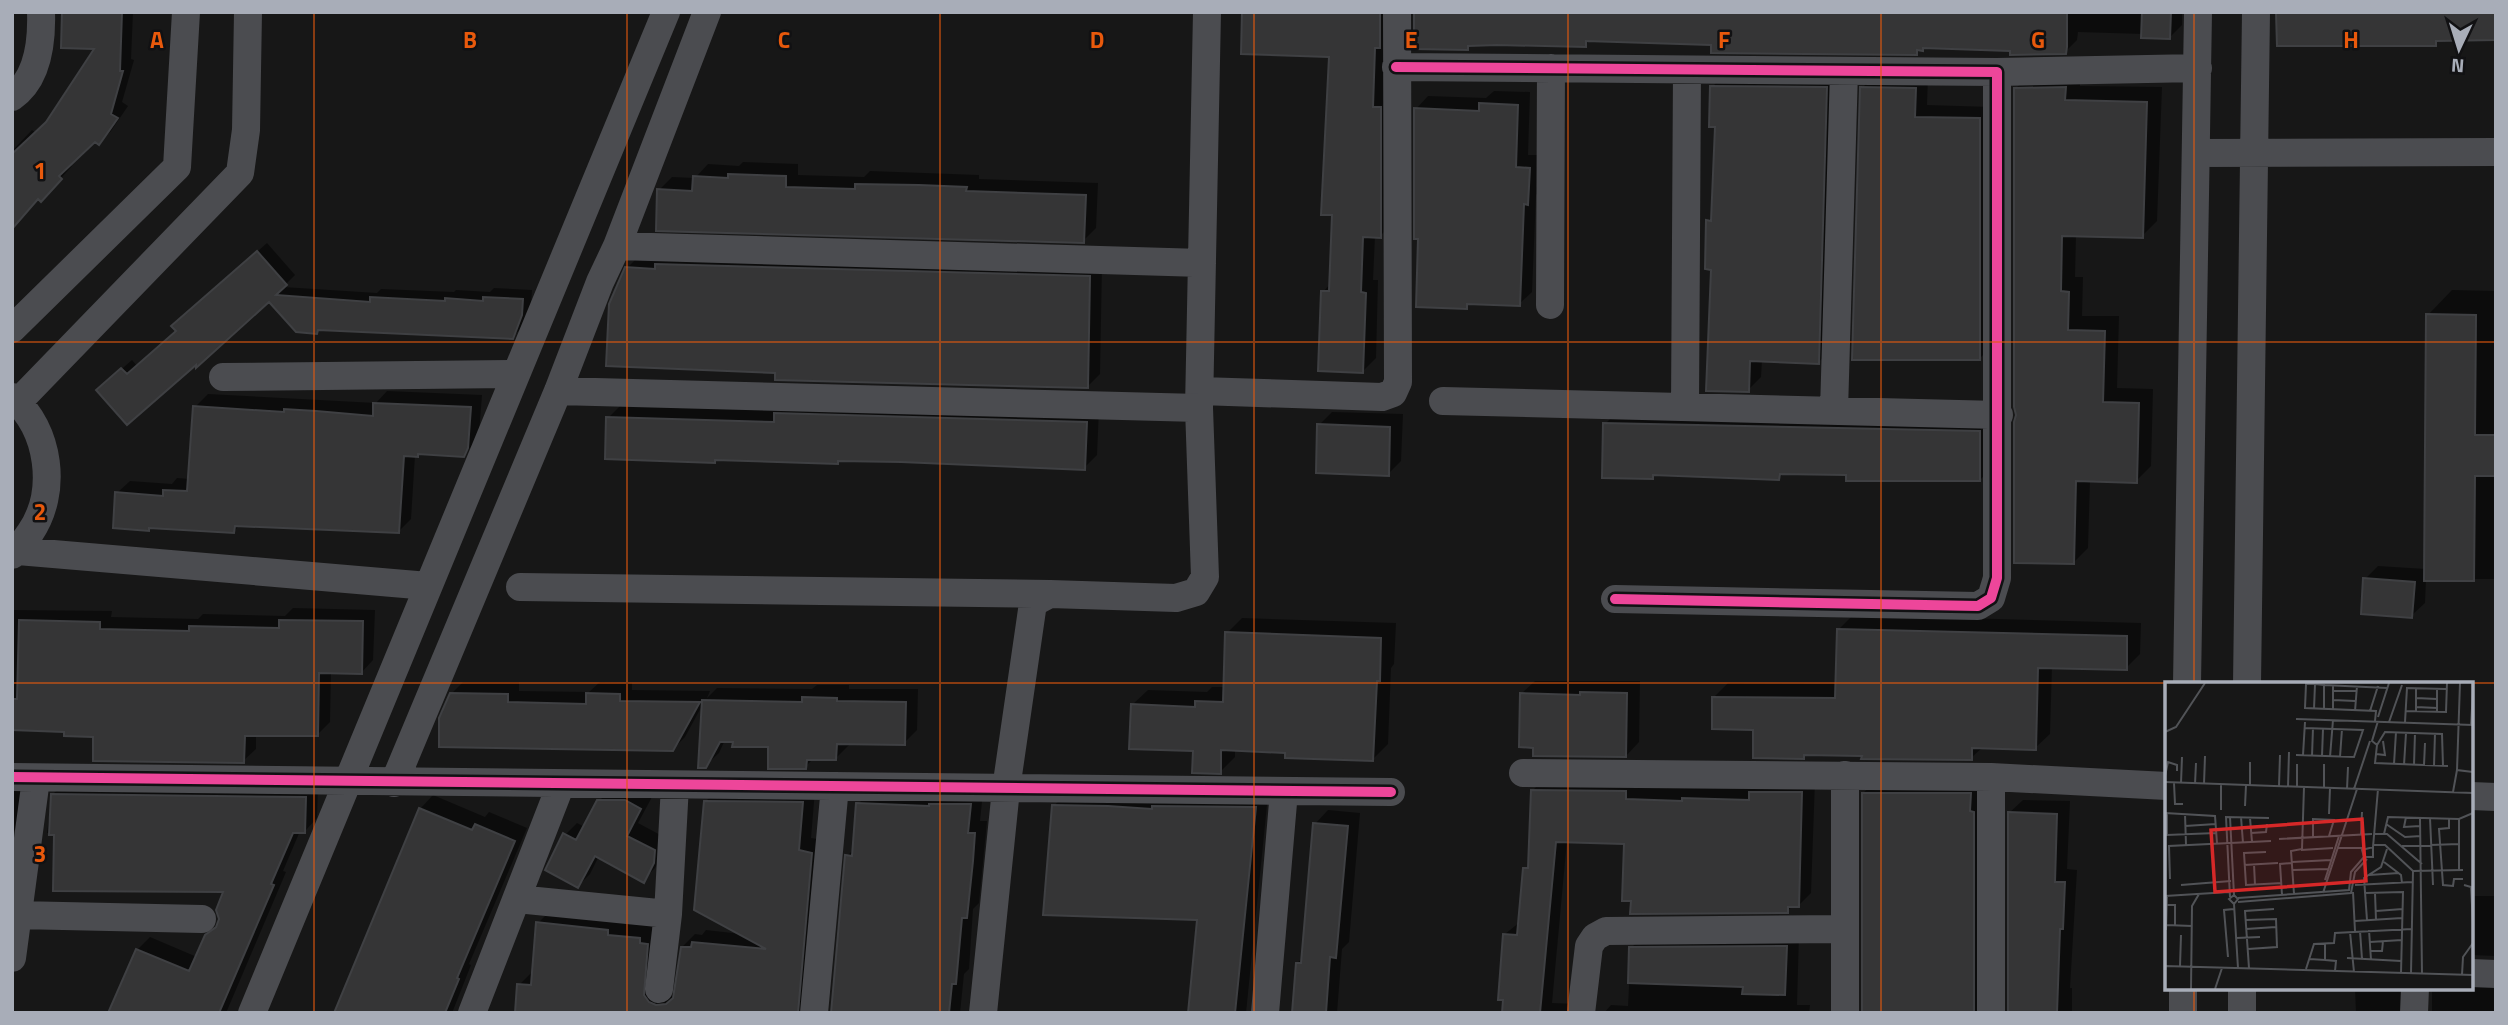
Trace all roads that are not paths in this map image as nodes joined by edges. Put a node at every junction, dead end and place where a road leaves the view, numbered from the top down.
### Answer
1 (41, 12) edge
2 (186, 12) edge
3 (248, 12) edge
4 (666, 12) edge
5 (707, 12) edge
6 (1207, 12) edge
7 (1397, 12) edge
8 (2198, 12) edge
9 (2256, 12) edge
10 (1396, 67) junction
11 (1551, 68) junction
12 (2198, 68) junction
13 (1687, 70) junction
14 (1844, 71) junction
15 (1997, 72) junction
16 (12, 97) edge
17 (2496, 152) edge
18 (2196, 153) junction
19 (2254, 153) junction
20 (617, 246) junction
21 (1202, 262) junction
22 (1550, 305) dead end
23 (12, 329) edge
24 (516, 374) junction
25 (223, 377) dead end
26 (558, 391) junction
27 (15, 399) edge
28 (1200, 400) junction
29 (1443, 401) dead end
30 (1685, 407) junction
31 (1834, 411) junction
32 (1999, 415) junction
33 (15, 553) edge
34 (428, 586) junction
35 (520, 587) dead end
36 (1050, 594) junction
37 (1615, 599) dead end
38 (2187, 682) edge
39 (2247, 682) edge
40 (1522, 773) dead end
41 (1845, 775) junction
42 (1991, 777) junction
43 (24, 778) edge
44 (347, 782) junction
45 (394, 783) junction
46 (561, 784) junction
47 (675, 785) junction
48 (835, 786) junction
49 (2165, 786) edge
50 (1006, 789) junction
51 (1284, 791) junction
52 (1391, 792) dead end
53 (2473, 796) edge
54 (2496, 797) edge
55 (517, 899) junction
56 (668, 914) junction
57 (17, 915) junction
58 (202, 919) dead end
59 (1845, 929) junction
60 (12, 958) edge
61 (2473, 973) edge
62 (2496, 974) edge
63 (659, 989) dead end
64 (2183, 990) edge
65 (2242, 990) edge
66 (2415, 990) edge
67 (252, 1013) edge
68 (472, 1013) edge
69 (814, 1013) edge
70 (983, 1013) edge
71 (1265, 1013) edge
72 (1581, 1013) edge
73 (1845, 1013) edge
74 (1991, 1013) edge
75 (2183, 1013) edge
76 (2242, 1013) edge
77 (2414, 1013) edge

1 - 16 street
2 - 23 street
3 - 27 street
4 - 24 street
5 - 20 street
6 - 21 street
7 - 10 street
8 - 12 street
9 - 19 street
10 - 11 street
10 - 28 street
11 - 13 street
11 - 22 street
12 - 15 street
12 - 18 street
13 - 14 street
13 - 30 street
14 - 15 street
14 - 31 street
15 - 32 street
17 - 19 street
18 - 19 street
18 - 38 street
19 - 39 street
20 - 21 street
20 - 26 street
21 - 28 street
24 - 25 street
24 - 34 street
26 - 28 street
26 - 45 street
27 - 33 street
28 - 36 street
29 - 30 street
30 - 31 street
31 - 32 street
32 - 37 street
33 - 34 street
34 - 44 street
35 - 36 street
36 - 50 street
40 - 41 street
41 - 42 street
41 - 59 street
42 - 49 street
42 - 74 street
43 - 44 street
43 - 57 street
44 - 45 street
44 - 67 street
45 - 46 street
46 - 47 street
46 - 55 street
47 - 48 street
47 - 56 street
48 - 50 street
48 - 69 street
50 - 51 street
50 - 70 street
51 - 52 street
51 - 71 street
53 - 54 street
55 - 56 street
55 - 68 street
56 - 63 street
57 - 58 street
57 - 60 street
59 - 72 street
59 - 73 street
61 - 62 street
64 - 75 street
65 - 76 street
66 - 77 street

